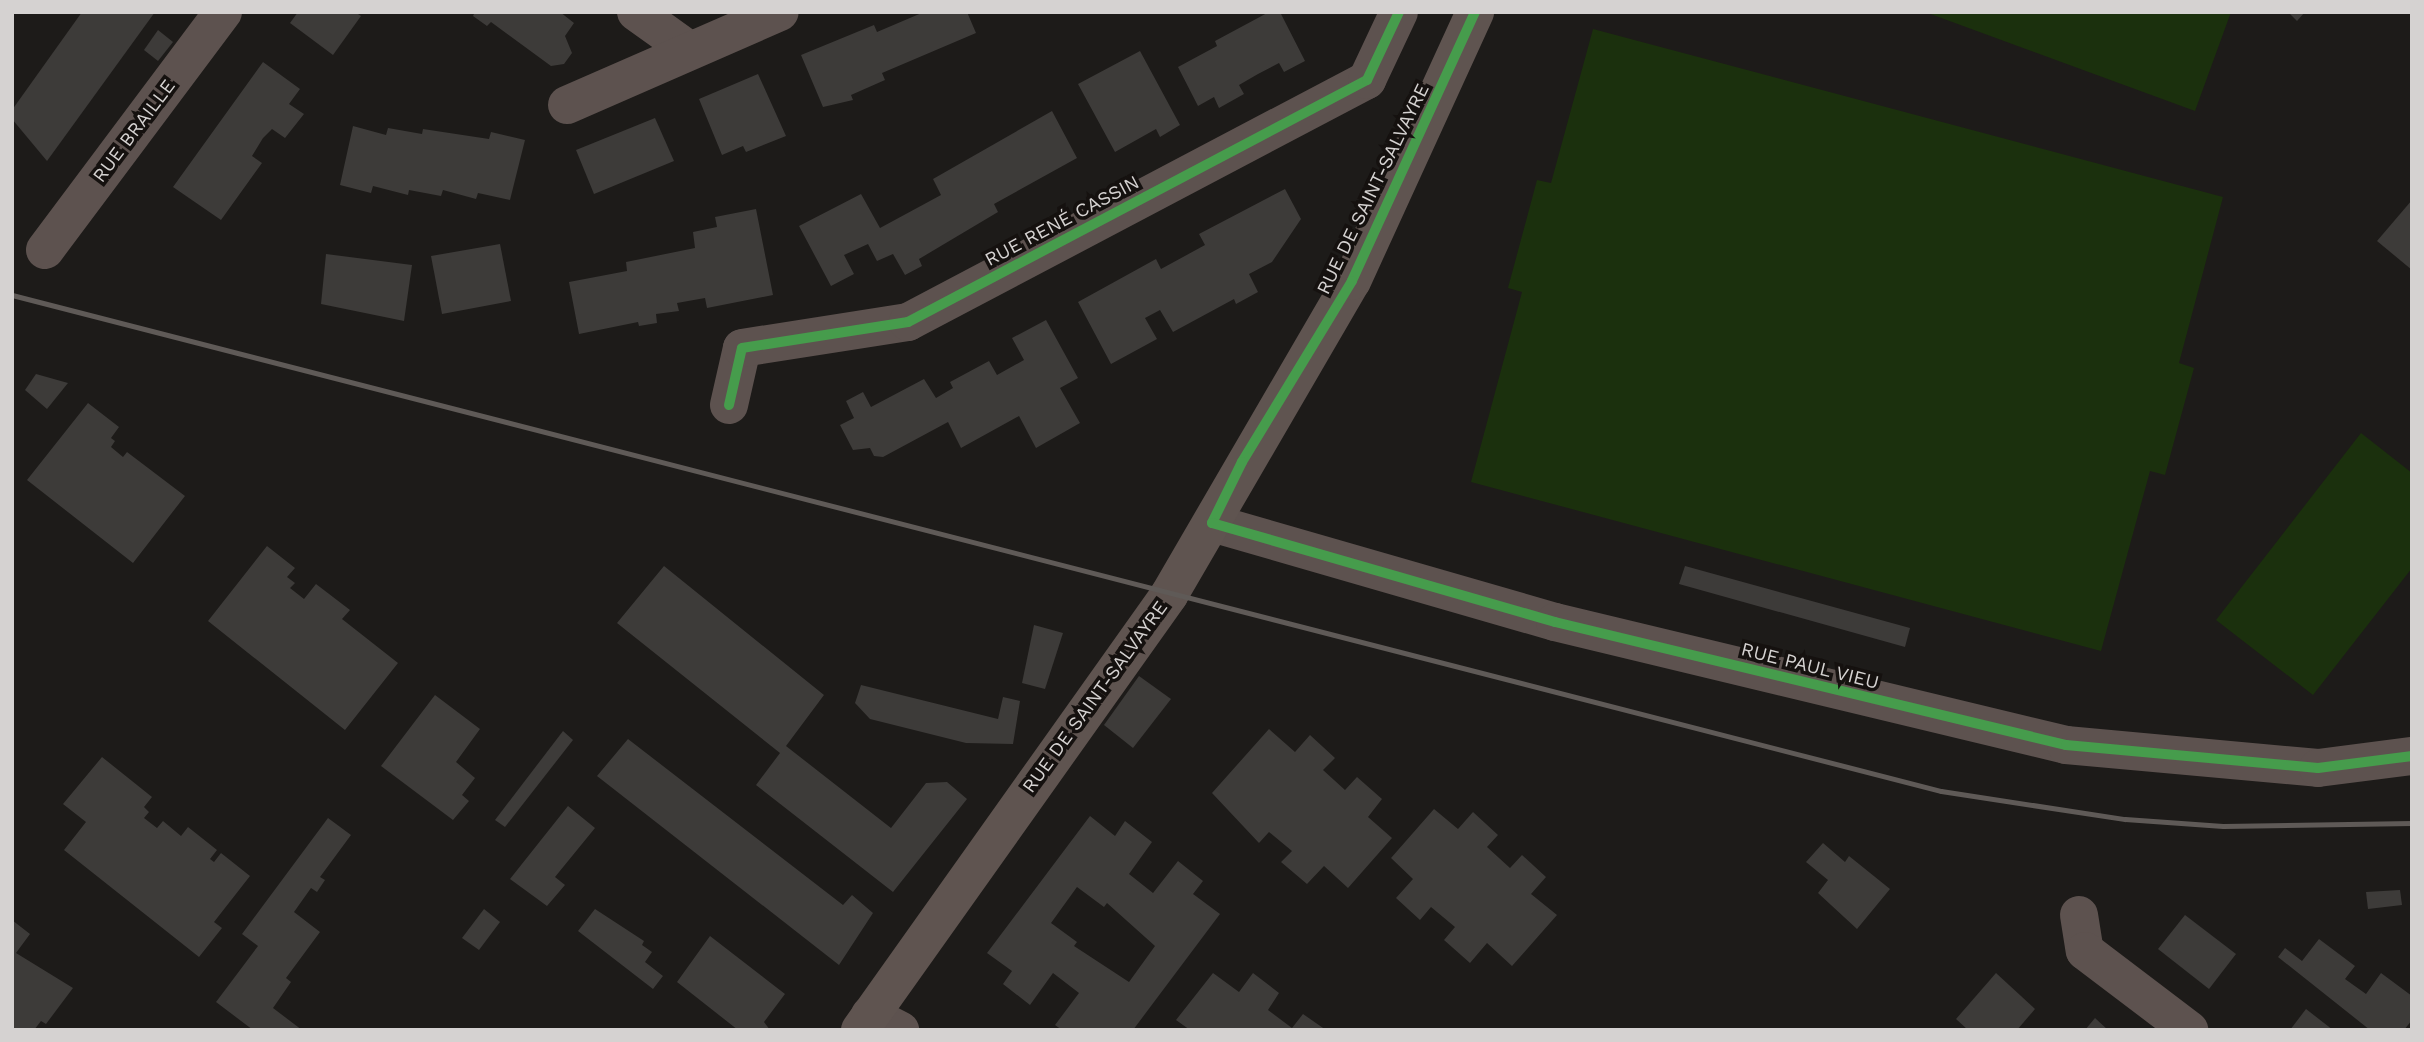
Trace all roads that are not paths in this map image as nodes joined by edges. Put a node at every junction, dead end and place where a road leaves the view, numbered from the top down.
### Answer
1 (223, 12) edge
2 (636, 12) edge
3 (780, 12) edge
4 (1399, 12) edge
5 (1475, 12) edge
6 (689, 50) junction
7 (567, 105) dead end
8 (45, 250) dead end
9 (729, 405) dead end
10 (1212, 523) junction
11 (2412, 756) edge
12 (2079, 915) dead end
13 (877, 1025) edge
14 (2189, 1030) edge

1 - 8 street, RUE BRAILLE
2 - 6 street
3 - 6 street
4 - 9 street, RUE RENÉ CASSIN
5 - 10 street, RUE DE SAINT-SALVAYRE
6 - 7 street
10 - 11 street, RUE PAUL VIEU
10 - 13 street, RUE DE SAINT-SALVAYRE
12 - 14 street

